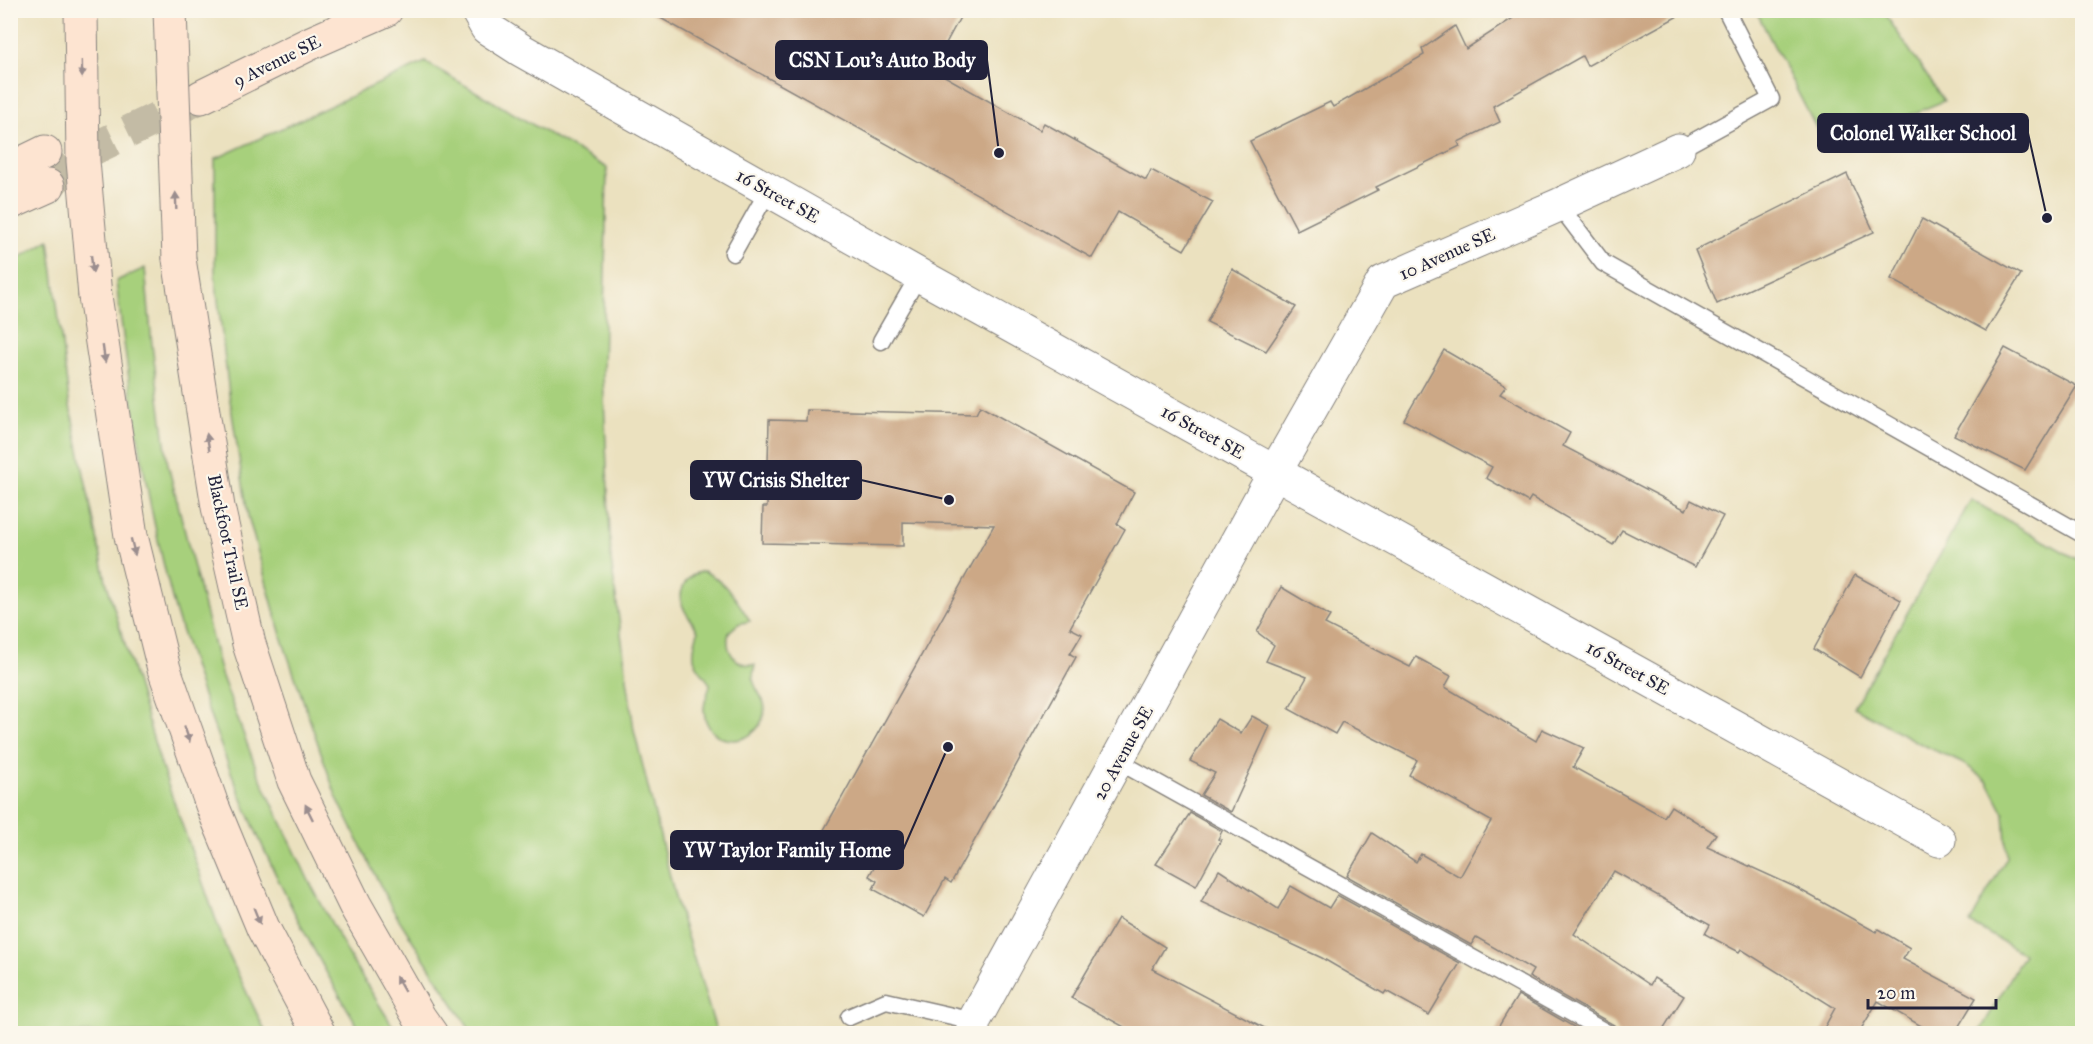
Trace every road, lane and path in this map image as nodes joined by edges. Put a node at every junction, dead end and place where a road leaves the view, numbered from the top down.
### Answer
1 (81, 10) edge
2 (170, 10) edge
3 (386, 10) edge
4 (477, 10) edge
5 (1726, 10) edge
6 (201, 98) tunnel mouth
7 (1678, 150) joint
8 (45, 152) tunnel mouth
9 (10, 169) edge
10 (48, 186) tunnel mouth
11 (768, 191) junction
12 (10, 204) edge
13 (1559, 205) junction
14 (733, 253) dead end
15 (919, 275) junction
16 (880, 341) dead end
17 (1275, 472) junction
18 (2082, 534) edge
19 (1118, 761) junction
20 (1939, 840) dead end
21 (849, 1017) dead end
22 (973, 1027) edge
23 (319, 1034) edge
24 (431, 1034) edge
25 (1609, 1034) edge

1 -> 23 main road, bridge
24 -> 2 main road, Blackfoot Trail SE, bridge
3 - 6 main road, 9 Avenue SE
4 - 11 street, 16 Street SE
5 - 7 lane
7 - 13 street, 10 Avenue SE
8 - 9 main road
10 - 12 main road
11 - 14 lane
11 - 15 street, 16 Street SE
13 - 17 street, 10 Avenue SE
13 - 18 lane
15 - 16 lane
15 - 17 street, 16 Street SE
17 - 19 street, 20 Avenue SE
17 - 20 street, 16 Street SE
19 - 22 street, 20 Avenue SE
19 - 25 lane
21 - 22 lane

